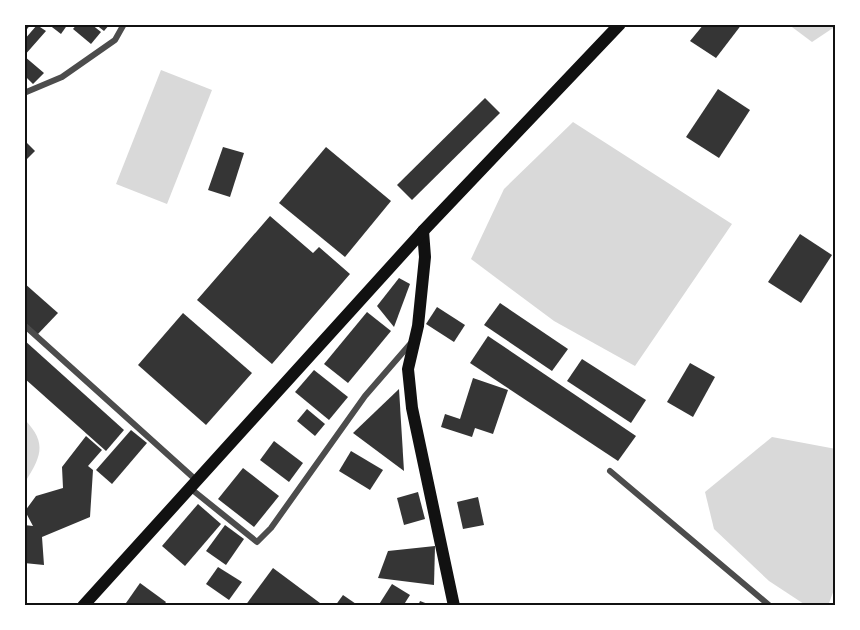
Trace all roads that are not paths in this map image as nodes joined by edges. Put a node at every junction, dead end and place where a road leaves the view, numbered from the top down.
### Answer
1 (124, 24) edge
2 (620, 24) edge
3 (24, 93) edge
4 (423, 231) junction
5 (24, 325) edge
6 (415, 338) junction
7 (610, 471) dead end
8 (193, 484) junction
9 (82, 606) edge
10 (454, 606) edge
11 (770, 606) edge

1 - 3 street
2 - 4 main road
4 - 6 main road
4 - 8 main road
5 - 8 street
6 - 8 street
6 - 10 main road
7 - 11 street
8 - 9 main road

